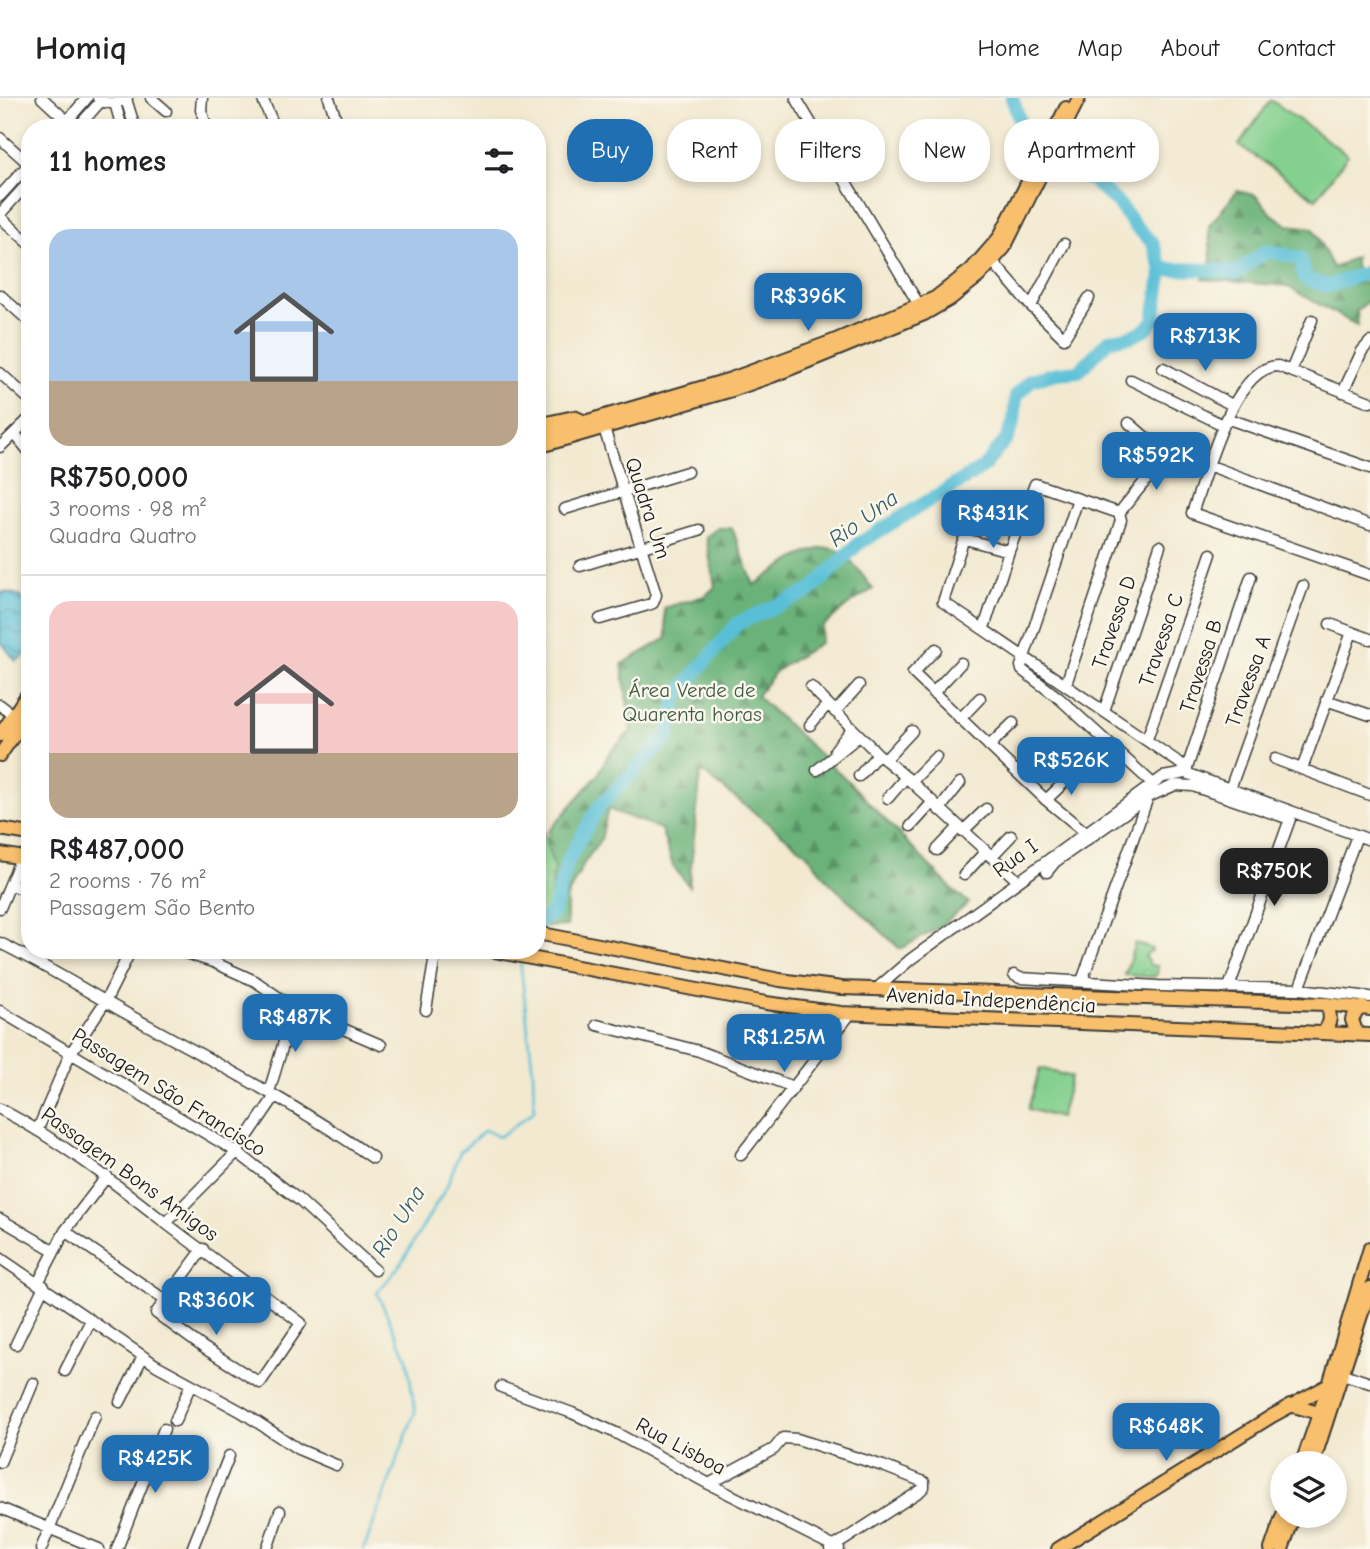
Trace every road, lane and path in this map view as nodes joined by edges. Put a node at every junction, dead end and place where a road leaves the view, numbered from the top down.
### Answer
1 (41, 98) edge
2 (87, 98) edge
3 (151, 98) edge
4 (202, 98) edge
5 (262, 98) edge
6 (329, 98) edge
7 (796, 98) edge
8 (1070, 98) edge
9 (1080, 98) edge
10 (99, 99) edge
11 (127, 99) edge
12 (115, 103) junction
13 (266, 110) junction
14 (166, 111) dead end
15 (60, 119) edge
16 (68, 119) edge
17 (84, 119) edge
18 (119, 119) edge
19 (133, 119) edge
20 (204, 119) edge
21 (268, 119) edge
22 (270, 119) edge
23 (336, 119) edge
24 (1061, 119) edge
25 (1067, 119) edge
26 (0, 138) edge
27 (21, 157) edge
28 (21, 173) edge
29 (1030, 182) edge
30 (1033, 182) edge
31 (21, 191) edge
32 (0, 196) edge
33 (0, 215) edge
34 (21, 235) edge
35 (1064, 244) dead end
36 (993, 262) junction
37 (0, 295) edge
38 (1090, 298) dead end
39 (919, 305) junction
40 (1031, 306) junction
41 (21, 314) edge
42 (1312, 320) dead end
43 (1370, 342) edge
44 (1163, 368) dead end
45 (1291, 371) junction
46 (0, 373) edge
47 (1130, 380) dead end
48 (21, 392) edge
49 (1343, 392) junction
50 (1370, 402) edge
51 (1232, 405) junction
52 (1225, 421) junction
53 (586, 422) junction
54 (546, 423) edge
55 (1129, 423) dead end
56 (21, 428) edge
57 (604, 428) junction
58 (546, 433) edge
59 (15, 434) junction
60 (21, 442) edge
61 (546, 444) edge
62 (0, 447) edge
63 (1170, 451) junction
64 (1208, 466) junction
65 (1370, 468) edge
66 (687, 472) dead end
67 (623, 492) junction
68 (1078, 499) junction
69 (565, 509) dead end
70 (1120, 517) junction
71 (1370, 525) edge
72 (699, 530) dead end
73 (1160, 546) dead end
74 (641, 548) junction
75 (1009, 551) junction
76 (1211, 554) dead end
77 (580, 566) dead end
78 (1370, 575) edge
79 (1251, 577) dead end
80 (1303, 586) dead end
81 (600, 619) dead end
82 (1329, 624) dead end
83 (984, 628) junction
84 (1352, 632) junction
85 (1370, 639) edge
86 (936, 649) dead end
87 (1025, 656) junction
88 (961, 663) dead end
89 (1066, 684) junction
90 (859, 685) dead end
91 (811, 687) dead end
92 (933, 692) junction
93 (980, 698) dead end
94 (1326, 700) junction
95 (21, 704) edge
96 (0, 705) edge
97 (831, 709) junction
98 (1104, 711) junction
99 (13, 715) junction
100 (1370, 715) edge
101 (960, 719) junction
102 (1013, 723) dead end
103 (810, 725) dead end
104 (21, 727) edge
105 (912, 731) dead end
106 (856, 732) junction
107 (0, 734) edge
108 (1147, 739) junction
109 (989, 746) junction
110 (833, 752) dead end
111 (1038, 752) dead end
112 (0, 755) edge
113 (882, 757) junction
114 (936, 757) dead end
115 (1275, 759) dead end
116 (1302, 769) junction
117 (817, 770) dead end
118 (1186, 770) junction
119 (1017, 772) junction
120 (1073, 773) dead end
121 (859, 776) dead end
122 (909, 780) junction
123 (960, 783) dead end
124 (1152, 783) junction
125 (1230, 789) junction
126 (1370, 795) edge
127 (888, 797) dead end
128 (1148, 797) junction
129 (1046, 800) junction
130 (935, 806) junction
131 (986, 809) dead end
132 (1290, 819) junction
133 (911, 826) dead end
134 (0, 829) edge
135 (961, 829) junction
136 (21, 832) edge
137 (1085, 832) junction
138 (1011, 836) dead end
139 (1370, 840) edge
140 (1355, 841) junction
141 (1370, 846) edge
142 (937, 850) dead end
143 (0, 854) edge
144 (988, 854) junction
145 (21, 858) edge
146 (21, 867) edge
147 (1047, 872) dead end
148 (964, 875) dead end
149 (1017, 880) junction
150 (12, 885) junction
151 (21, 888) edge
152 (0, 908) edge
153 (546, 935) edge
154 (0, 943) edge
155 (21, 953) edge
156 (33, 959) edge
157 (126, 959) edge
158 (199, 959) edge
159 (434, 959) edge
160 (544, 959) edge
161 (1014, 975) dead end
162 (1083, 981) junction
163 (1229, 987) junction
164 (842, 988) junction
165 (1299, 989) junction
166 (876, 990) junction
167 (105, 1002) junction
168 (1326, 1004) junction
169 (1368, 1004) edge
170 (294, 1008) junction
171 (426, 1010) dead end
172 (0, 1011) edge
173 (846, 1013) junction
174 (868, 1014) junction
175 (597, 1025) dead end
176 (1323, 1033) junction
177 (1363, 1035) edge
178 (381, 1045) dead end
179 (70, 1054) junction
180 (793, 1087) junction
181 (272, 1094) junction
182 (0, 1109) edge
183 (38, 1129) junction
184 (237, 1152) junction
185 (741, 1155) dead end
186 (373, 1158) dead end
187 (107, 1176) junction
188 (0, 1219) edge
189 (166, 1223) junction
190 (65, 1231) junction
191 (1370, 1233) edge
192 (1370, 1248) edge
193 (203, 1249) junction
194 (53, 1250) junction
195 (0, 1258) edge
196 (374, 1270) dead end
197 (41, 1285) junction
198 (1367, 1287) edge
199 (165, 1300) junction
200 (91, 1320) junction
201 (16, 1344) dead end
202 (143, 1356) junction
203 (65, 1371) dead end
204 (1336, 1380) junction
205 (33, 1383) dead end
206 (1370, 1383) edge
207 (191, 1384) junction
208 (501, 1387) dead end
209 (120, 1402) dead end
210 (1290, 1405) junction
211 (1325, 1415) junction
212 (95, 1416) dead end
213 (176, 1421) dead end
214 (164, 1429) dead end
215 (1308, 1451) edge
216 (1316, 1451) edge
217 (229, 1457) dead end
218 (0, 1462) edge
219 (336, 1465) dead end
220 (709, 1483) junction
221 (0, 1508) edge
222 (280, 1511) dead end
223 (1278, 1528) edge
224 (1290, 1528) edge
225 (49, 1529) junction
226 (834, 1548) edge
227 (41, 1549) edge
228 (99, 1549) edge
229 (117, 1549) edge
230 (192, 1549) edge
231 (267, 1549) edge
232 (1058, 1549) edge
233 (1270, 1549) edge
234 (1282, 1549) edge

1 - 15 street
2 - 16 street
3 - 14 street
4 - 20 street
5 - 13 street
6 - 23 street
7 - 39 street
8 - 24 main road
9 - 25 main road
10 - 12 street
10 - 17 street
11 - 12 street
11 - 19 street
12 - 18 street
13 - 21 street
13 - 22 street
26 - 27 street
28 - 32 street
29 - 39 main road
30 - 36 main road
31 - 33 street
33 - 34 street
35 - 40 street
36 - 40 street
36 - 57 main road
37 - 41 street
38 - 40 street
39 - 53 main road
42 - 45 street
43 - 49 street
44 - 51 street
45 - 49 street
45 - 51 street
46 - 48 street
47 - 52 street
49 - 50 street
51 - 52 street
52 - 64 street
52 - 65 street
53 - 54 main road
53 - 58 main road
55 - 63 street
56 - 59 street
57 - 61 main road
57 - 67 street, Quadra Um
59 - 60 street
59 - 62 street
63 - 64 street
63 - 70 street
64 - 71 street
64 - 78 street
66 - 67 street
67 - 69 street
67 - 74 street, Quadra Um
68 - 70 street
68 - 75 street
68 - 87 street
70 - 89 street
72 - 74 street
73 - 98 street, Travessa D
74 - 77 street
74 - 81 street, Quadra Um
75 - 83 street
75 - 83 street
76 - 108 street, Travessa C
79 - 118 street, Travessa B
80 - 125 street, Travessa A
82 - 84 street
83 - 87 street
84 - 85 street
84 - 94 street
86 - 92 street
87 - 89 street
87 - 124 street
88 - 92 street
89 - 98 street
90 - 97 street
91 - 97 street
92 - 101 street
93 - 101 street
94 - 100 street
94 - 116 street
95 - 99 main road
96 - 99 street
97 - 103 street
97 - 106 street
98 - 108 street
99 - 107 main road
101 - 109 street
102 - 109 street
104 - 112 main road
105 - 113 street
106 - 110 street
106 - 113 street
106 - 117 street
108 - 118 street
109 - 119 street
111 - 119 street
113 - 121 street
113 - 122 street
114 - 122 street
115 - 116 street
116 - 126 street
118 - 124 street, Rua I
118 - 125 street
119 - 129 street
120 - 129 street
122 - 127 street
122 - 130 street
123 - 130 street
124 - 137 street, Rua I
125 - 139 street
128 - 132 street
128 - 147 street
128 - 162 street
129 - 137 street
130 - 133 street
130 - 135 street
131 - 135 street
132 - 140 street
132 - 163 street
134 - 136 main road
135 - 142 street
135 - 144 street
137 - 149 street, Rua I
138 - 144 street
140 - 141 street
140 - 165 street
143 - 145 main road
144 - 148 street
144 - 149 street
146 - 150 street
149 - 166 street, Rua I
150 - 151 street
150 - 152 street
153 - 164 main road, Avenida Independência
154 - 155 street
156 - 167 street
157 - 167 street
158 - 170 street
159 - 171 street
160 - 173 main road, Avenida Independência
161 - 162 street
162 - 163 street
163 - 165 street
164 - 166 main road, Avenida Independência
164 - 173 main road
165 - 169 street
166 - 168 main road, Avenida Independência
166 - 174 main road
167 - 179 street
167 - 181 street
168 - 169 main road, Avenida Independência
168 - 176 main road
169 - 177 main road
170 - 178 street
170 - 181 street
172 - 179 street, Passagem São Francisco
173 - 174 main road, Avenida Independência
173 - 180 street
174 - 176 main road, Avenida Independência
175 - 180 street
176 - 177 main road, Avenida Independência
179 - 183 street
179 - 184 street, Passagem São Francisco
180 - 185 street
181 - 184 street
181 - 186 street
182 - 183 street, Passagem Bons Amigos
183 - 187 street, Passagem Bons Amigos
184 - 189 street
184 - 196 street, Passagem São Francisco
187 - 189 street, Passagem Bons Amigos
187 - 190 street
188 - 194 street
189 - 193 street, Passagem Bons Amigos
190 - 194 street
190 - 199 street
191 - 198 main road
192 - 198 main road
193 - 199 street
193 - 199 street, Passagem Bons Amigos
194 - 197 street
195 - 197 street
197 - 200 street
197 - 201 street
198 - 204 main road
200 - 202 street
200 - 203 street
202 - 207 street
202 - 209 street
204 - 206 street
204 - 210 main road
204 - 211 main road
205 - 218 street
207 - 213 street
207 - 219 street
208 - 220 street, Rua Lisboa
210 - 211 main road
210 - 232 main road
211 - 215 main road
211 - 216 main road
212 - 225 street
214 - 229 street
217 - 230 street
220 - 226 street, Rua Lisboa
220 - 226 street
221 - 225 street
222 - 231 street
223 - 233 main road
224 - 234 main road
225 - 227 street
225 - 228 street

